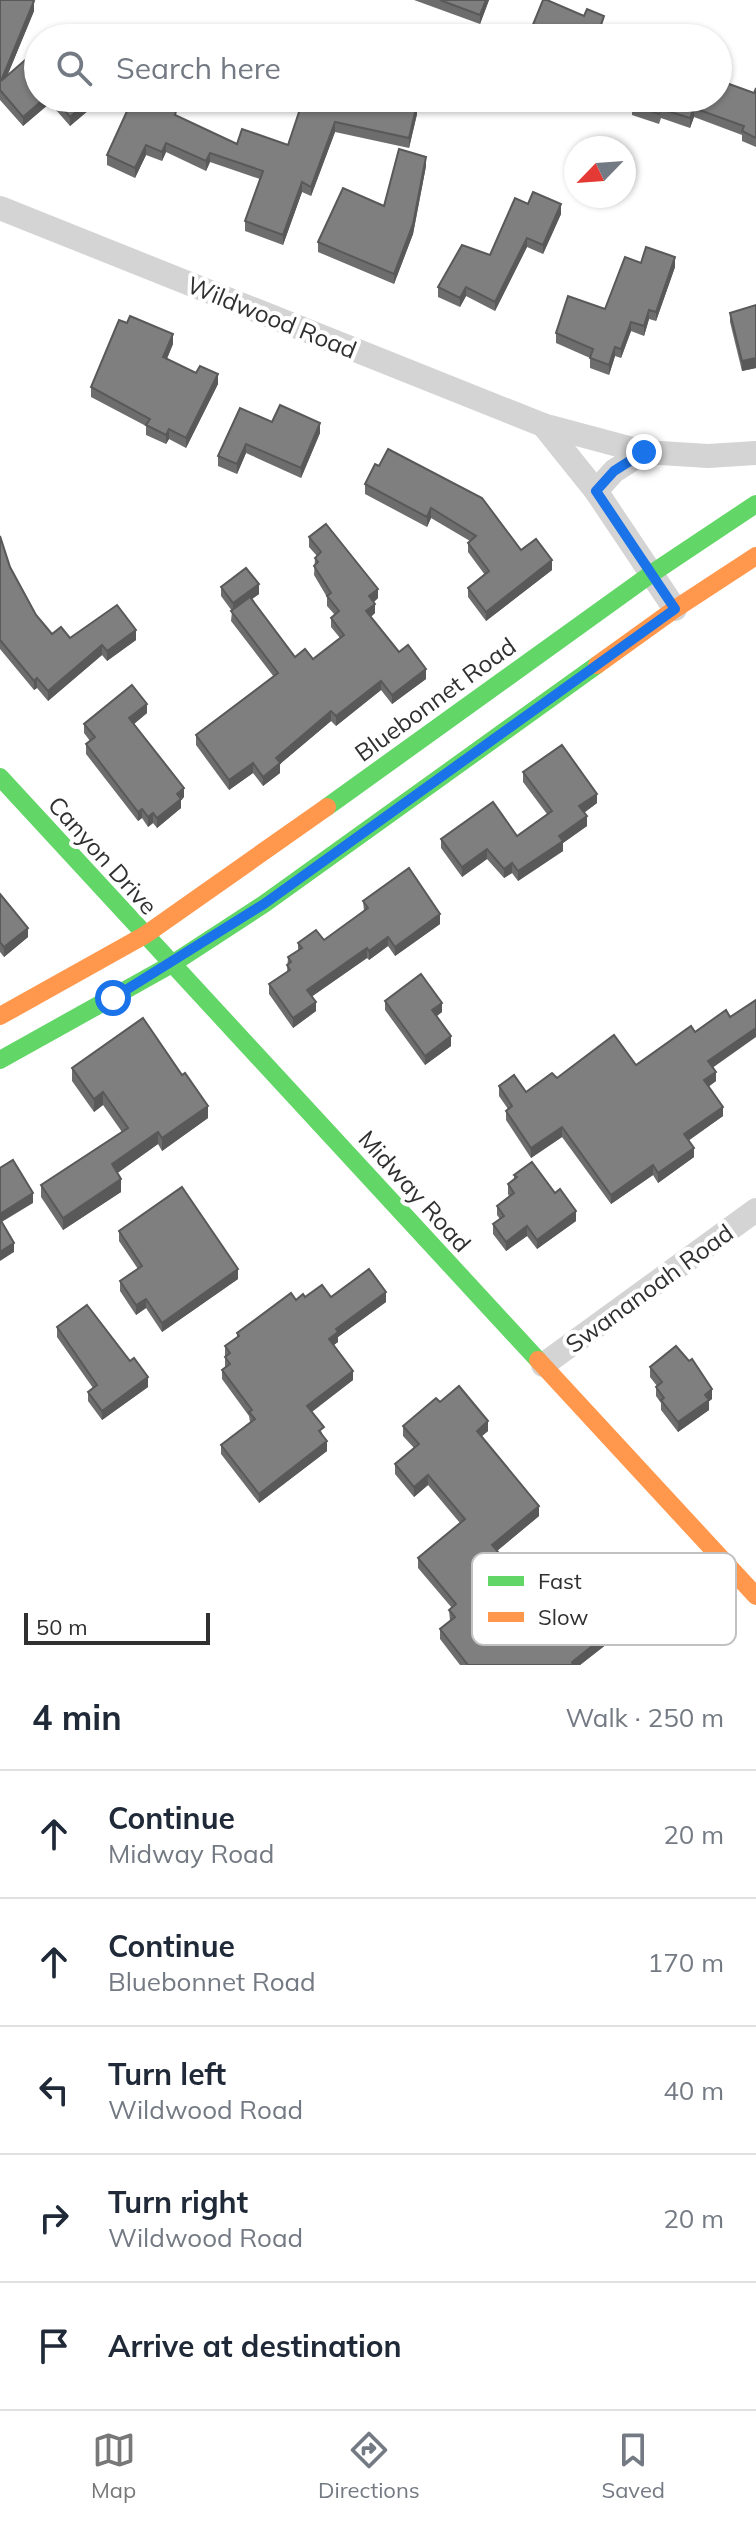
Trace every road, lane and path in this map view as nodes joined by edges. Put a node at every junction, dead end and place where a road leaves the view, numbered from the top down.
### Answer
1 (0, 208) edge
2 (543, 425) junction
3 (644, 452) junction
4 (756, 453) edge
5 (596, 491) junction
6 (756, 504) edge
7 (756, 556) edge
8 (651, 574) junction
9 (675, 609) junction
10 (0, 777) edge
11 (145, 935) junction
12 (172, 964) junction
13 (0, 1016) edge
14 (0, 1060) edge
15 (756, 1210) edge
16 (543, 1365) junction
17 (716, 1553) edge
18 (736, 1574) edge
19 (756, 1596) edge

1 - 2 street, Wildwood Road
2 - 3 street, Wildwood Road
2 - 5 street, Wildwood Road
3 - 4 street, Wildwood Road
3 - 5 street
5 - 8 street, Wildwood Road
6 - 8 main road, Bluebonnet Road
7 - 9 main road
8 - 9 street, Wildwood Road
8 - 11 main road, Bluebonnet Road
9 - 12 main road
10 - 11 main road, Canyon Drive
11 - 12 main road, Canyon Drive
11 - 13 main road
12 - 14 main road
12 - 16 main road, Midway Road
15 - 16 street, Swananoah Road
16 - 17 main road, Midway Road
18 - 19 main road, Midway Road

